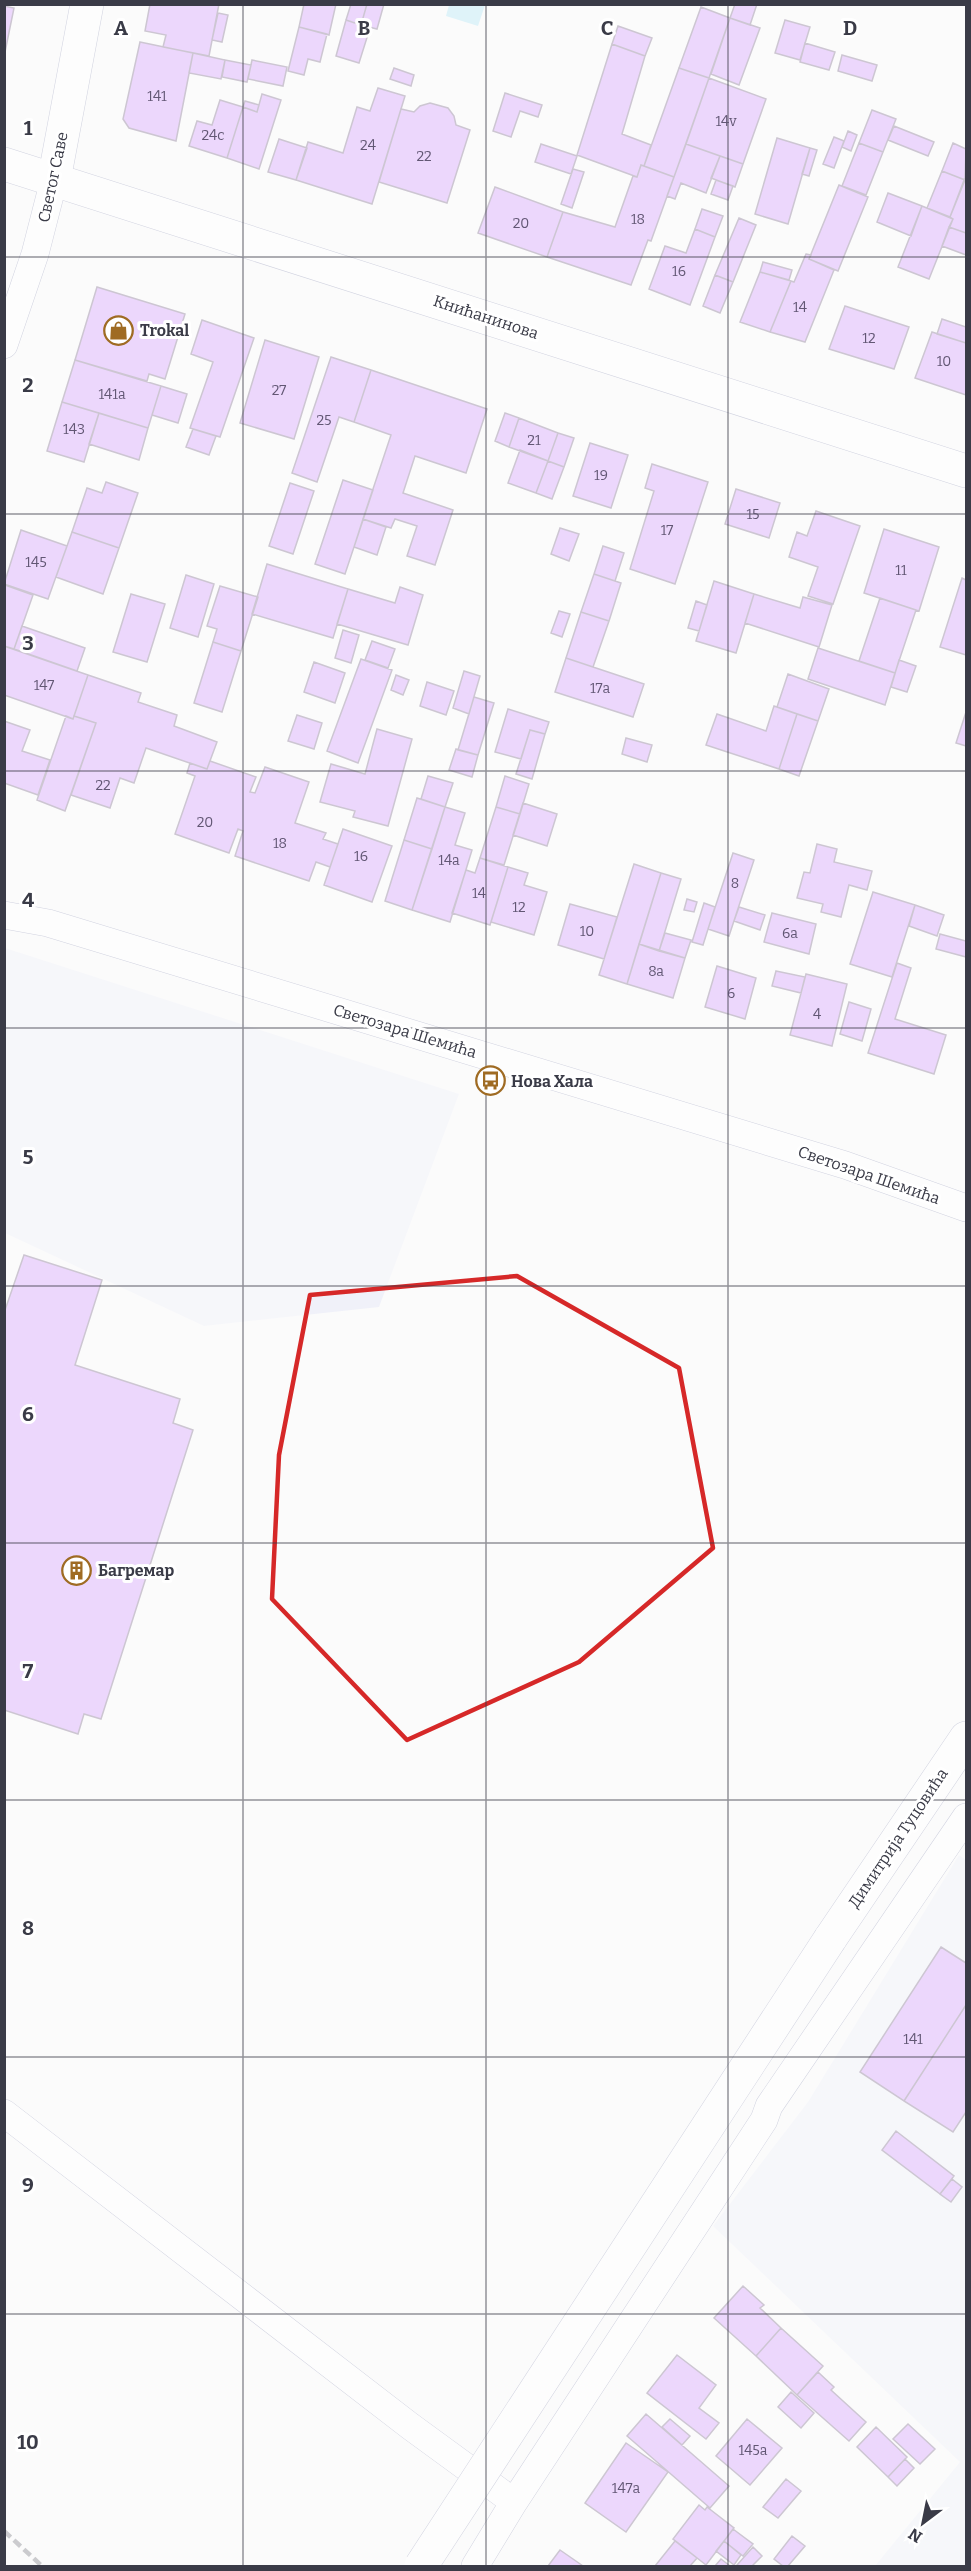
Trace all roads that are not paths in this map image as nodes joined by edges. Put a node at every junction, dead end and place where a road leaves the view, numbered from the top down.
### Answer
1 (87, 4) edge
2 (4, 164) edge
3 (54, 180) junction
4 (4, 345) edge
5 (966, 471) edge
6 (4, 897) edge
7 (4, 915) edge
8 (48, 923) junction
9 (966, 1208) edge
10 (966, 1738) edge
11 (966, 1816) edge
12 (4, 2113) edge
13 (514, 2502) junction
14 (421, 2566) edge
15 (475, 2566) edge

1 - 3 main road, Светог Саве
2 - 3 main road, Книћанинова
3 - 4 street, Светог Саве
3 - 5 main road, Книћанинова
6 - 8 street, Светозара Шемића
7 - 8 street, Светозара Шемића
8 - 9 street, Светозара Шемића
10 - 14 main road, Димитрија Туцовића, bridge
11 - 13 street
12 - 13 street
13 - 15 street

